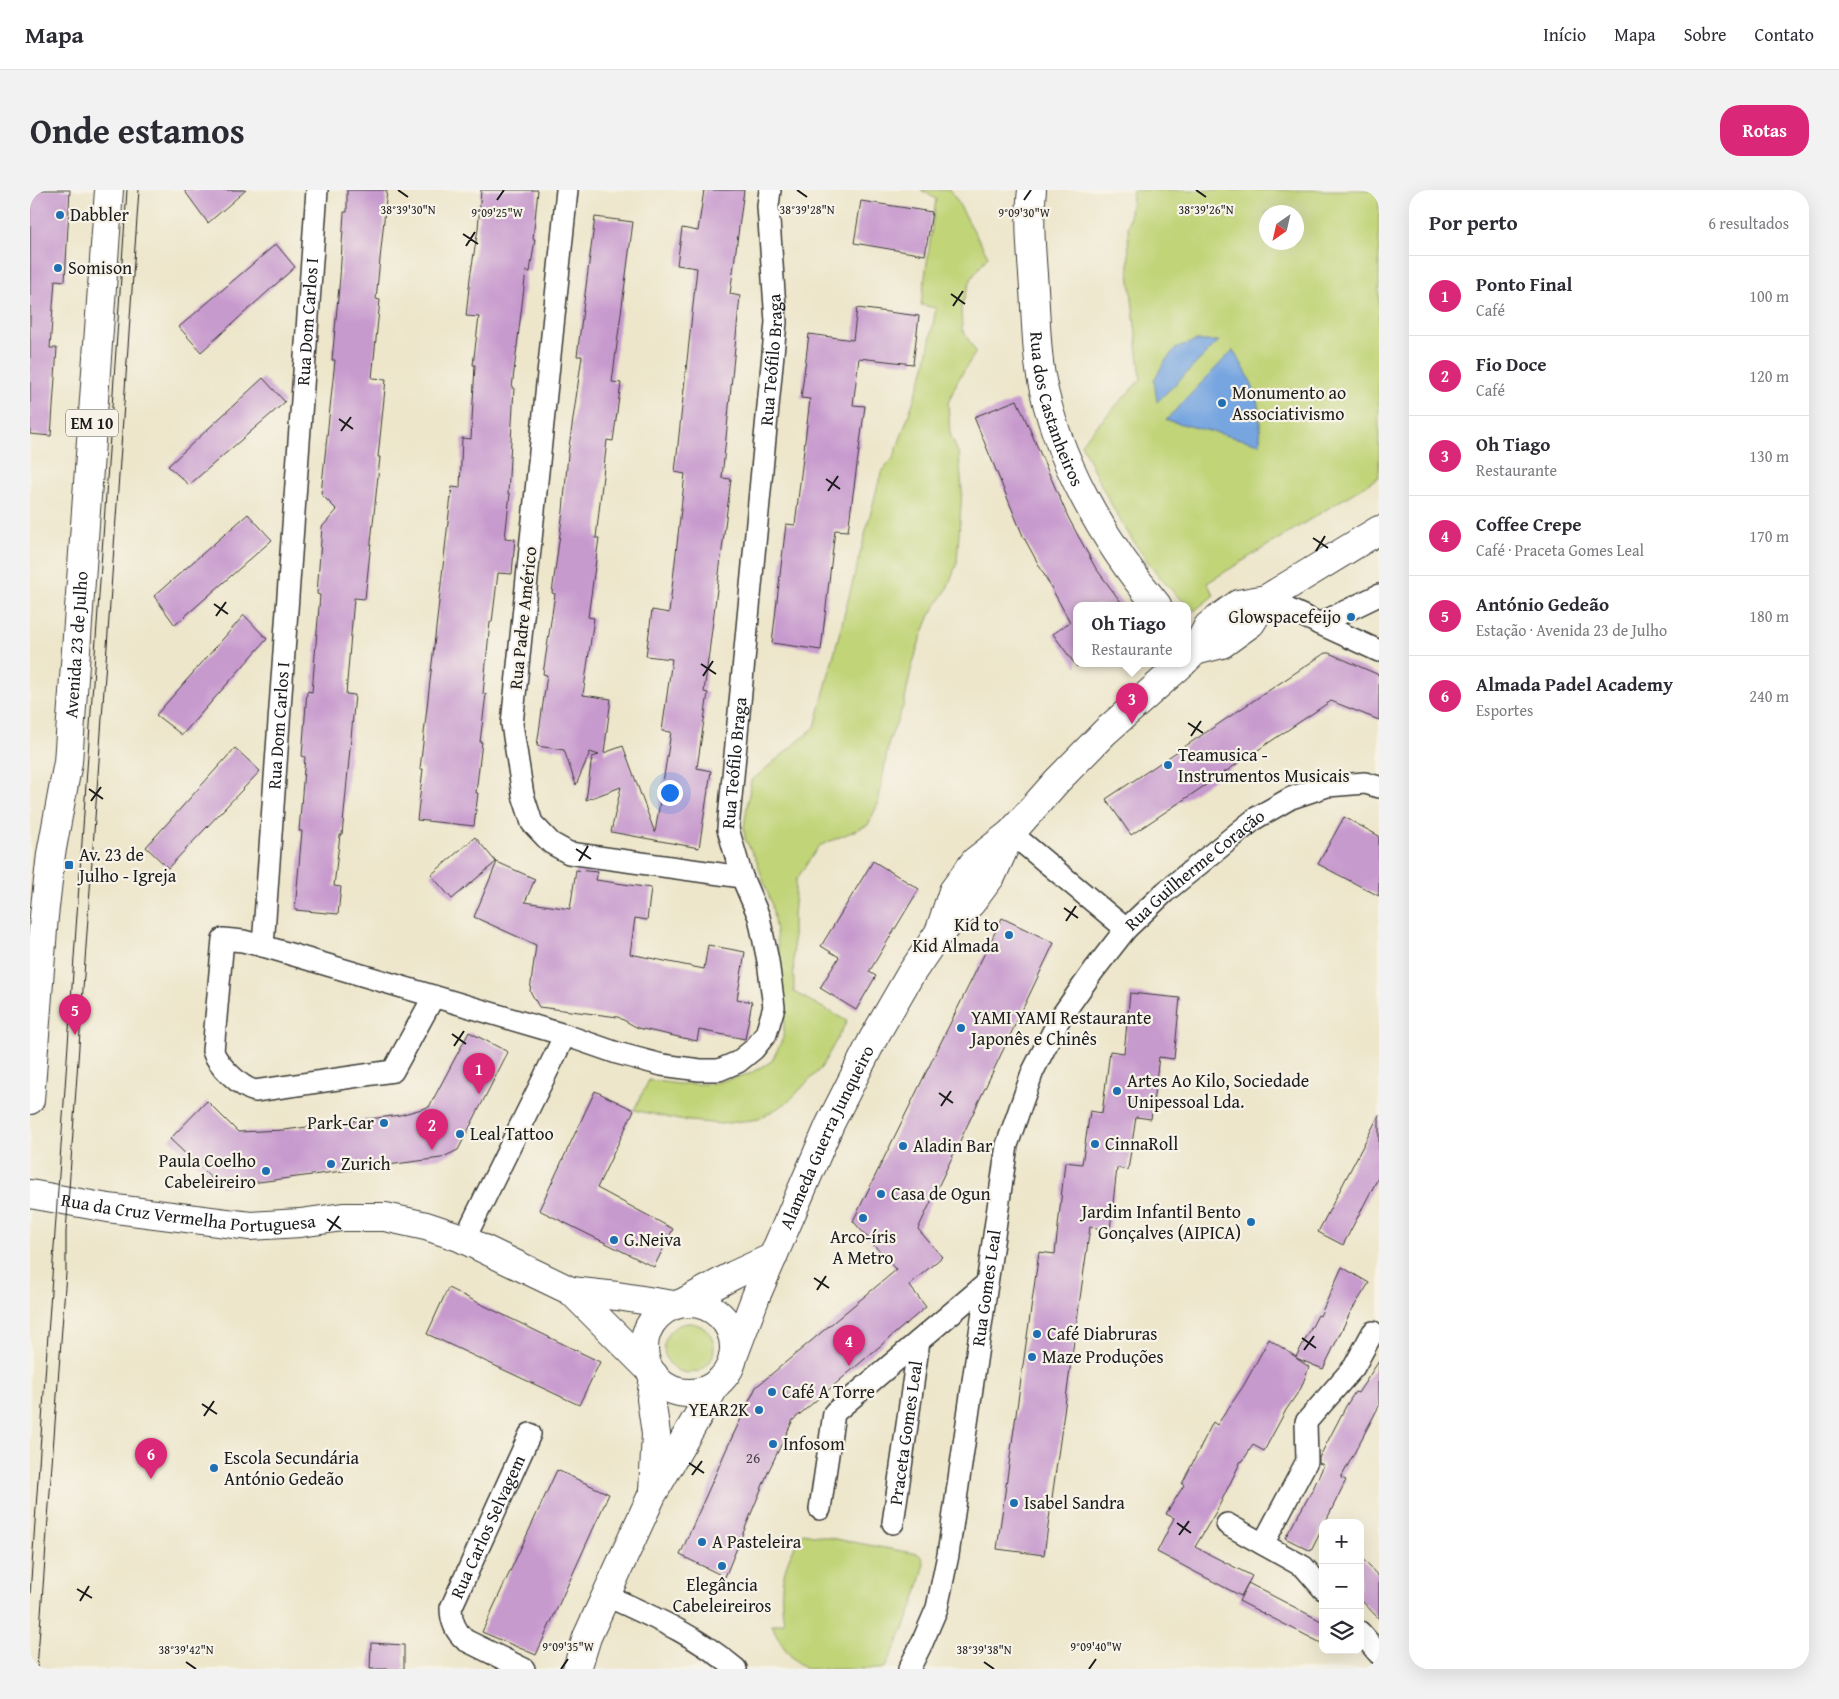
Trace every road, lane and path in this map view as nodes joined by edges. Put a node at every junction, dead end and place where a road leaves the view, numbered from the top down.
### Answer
1 (109, 190) edge
2 (317, 190) edge
3 (567, 190) edge
4 (770, 190) edge
5 (1032, 190) edge
6 (1379, 530) edge
7 (1379, 595) edge
8 (1266, 599) junction
9 (1155, 602) edge
10 (1320, 624) junction
11 (1379, 651) edge
12 (1191, 653) edge
13 (1174, 667) edge
14 (1379, 787) edge
15 (1011, 833) junction
16 (742, 877) junction
17 (1126, 929) junction
18 (263, 946) junction
19 (434, 996) junction
20 (565, 1035) junction
21 (30, 1100) edge
22 (30, 1194) edge
23 (464, 1240) junction
24 (773, 1257) junction
25 (987, 1283) junction
26 (571, 1291) junction
27 (678, 1304) junction
28 (1374, 1332) dead end
29 (919, 1341) junction
30 (732, 1357) junction
31 (651, 1372) junction
32 (717, 1383) junction
33 (530, 1434) dead end
34 (652, 1495) junction
35 (820, 1510) dead end
36 (893, 1523) dead end
37 (1228, 1524) dead end
38 (1263, 1544) junction
39 (1319, 1584) edge
40 (606, 1595) junction
41 (1364, 1637) edge
42 (1379, 1654) edge
43 (524, 1669) edge
44 (577, 1669) edge
45 (736, 1669) edge
46 (909, 1669) edge

1 - 21 street, Avenida 23 de Julho / EM 10
2 - 18 street, Rua Dom Carlos I
3 - 16 street, Rua Padre Américo
4 - 16 street, Rua Teófilo Braga
5 - 9 street, Rua dos Castanheiros
6 - 8 street, Alameda Guerra Junqueiro
7 - 10 street
8 - 10 street
8 - 12 street, Alameda Guerra Junqueiro
10 - 11 street
13 - 15 street, Alameda Guerra Junqueiro
14 - 17 street, Rua Guilherme Coração
15 - 17 street, Rua Guilherme Coração
15 - 24 street, Alameda Guerra Junqueiro
16 - 20 street, Rua Teófilo Braga
17 - 25 street, Rua Gomes Leal
18 - 19 street
18 - 19 street
19 - 20 street
20 - 23 street
22 - 23 street, Rua da Cruz Vermelha Portuguesa
23 - 26 street, Rua da Cruz Vermelha Portuguesa
24 - 27 street
24 - 30 street, Alameda Guerra Junqueiro
25 - 29 street, Praceta Gomes Leal
25 - 46 street, Rua Gomes Leal
26 - 27 street, Rua da Cruz Vermelha Portuguesa
26 - 31 street, Rua da Cruz Vermelha Portuguesa
27 - 30 street
27 - 31 street
28 - 38 street
29 - 35 street, Praceta Gomes Leal
29 - 36 street, Praceta Gomes Leal
30 - 32 street
31 - 32 street
31 - 34 street
32 - 34 street
33 - 43 street, Rua Carlos Selvagem
34 - 40 street
37 - 38 street
38 - 39 street
40 - 44 street
40 - 45 street
41 - 42 street

